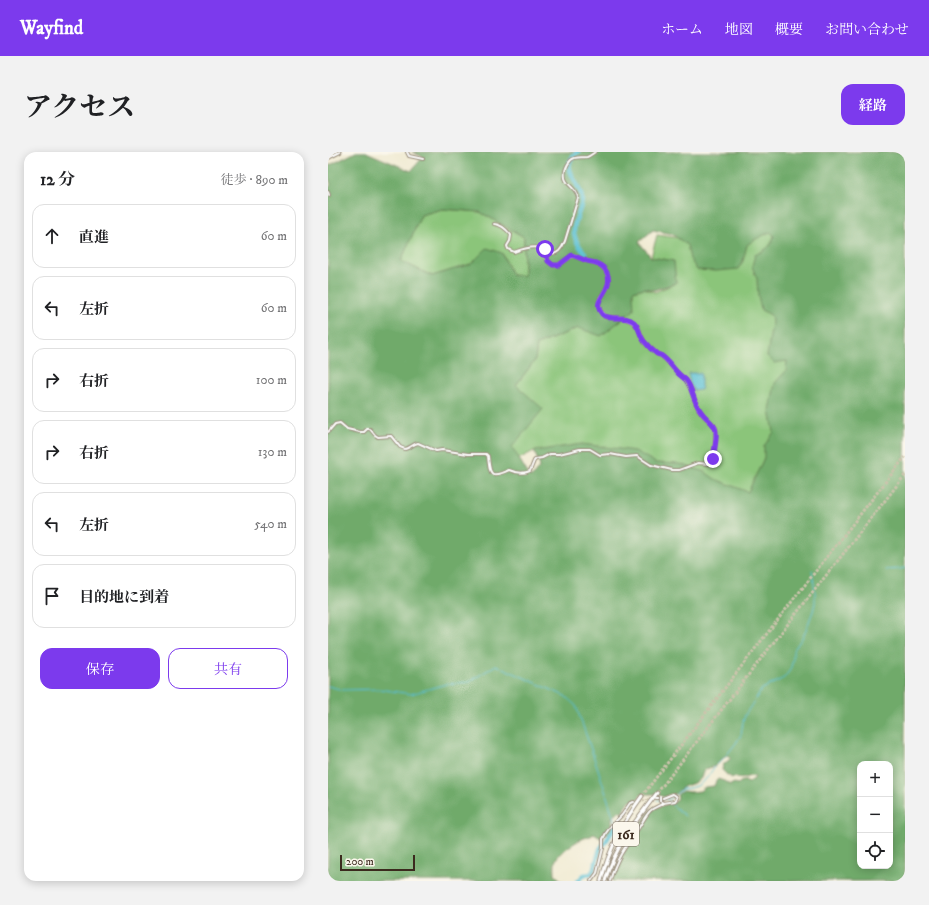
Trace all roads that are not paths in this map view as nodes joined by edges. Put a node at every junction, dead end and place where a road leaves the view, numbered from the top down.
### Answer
1 (340, 152) edge
2 (407, 152) edge
3 (595, 152) edge
4 (328, 158) edge
5 (423, 159) dead end
6 (494, 224) dead end
7 (549, 253) junction
8 (328, 432) edge
9 (657, 793) tunnel mouth
10 (642, 796) tunnel mouth
11 (660, 797) dead end
12 (656, 798) tunnel mouth
13 (634, 802) tunnel mouth
14 (663, 804) junction
15 (591, 881) edge
16 (601, 881) edge
17 (605, 881) edge
18 (610, 881) edge

1 - 4 street
2 - 5 street
3 - 7 street
6 - 7 street
7 - 8 street
9 - 17 highway, 161
10 - 16 highway, 161
11 - 14 street, bridge
12 - 14 street
13 - 15 street
14 - 18 street

